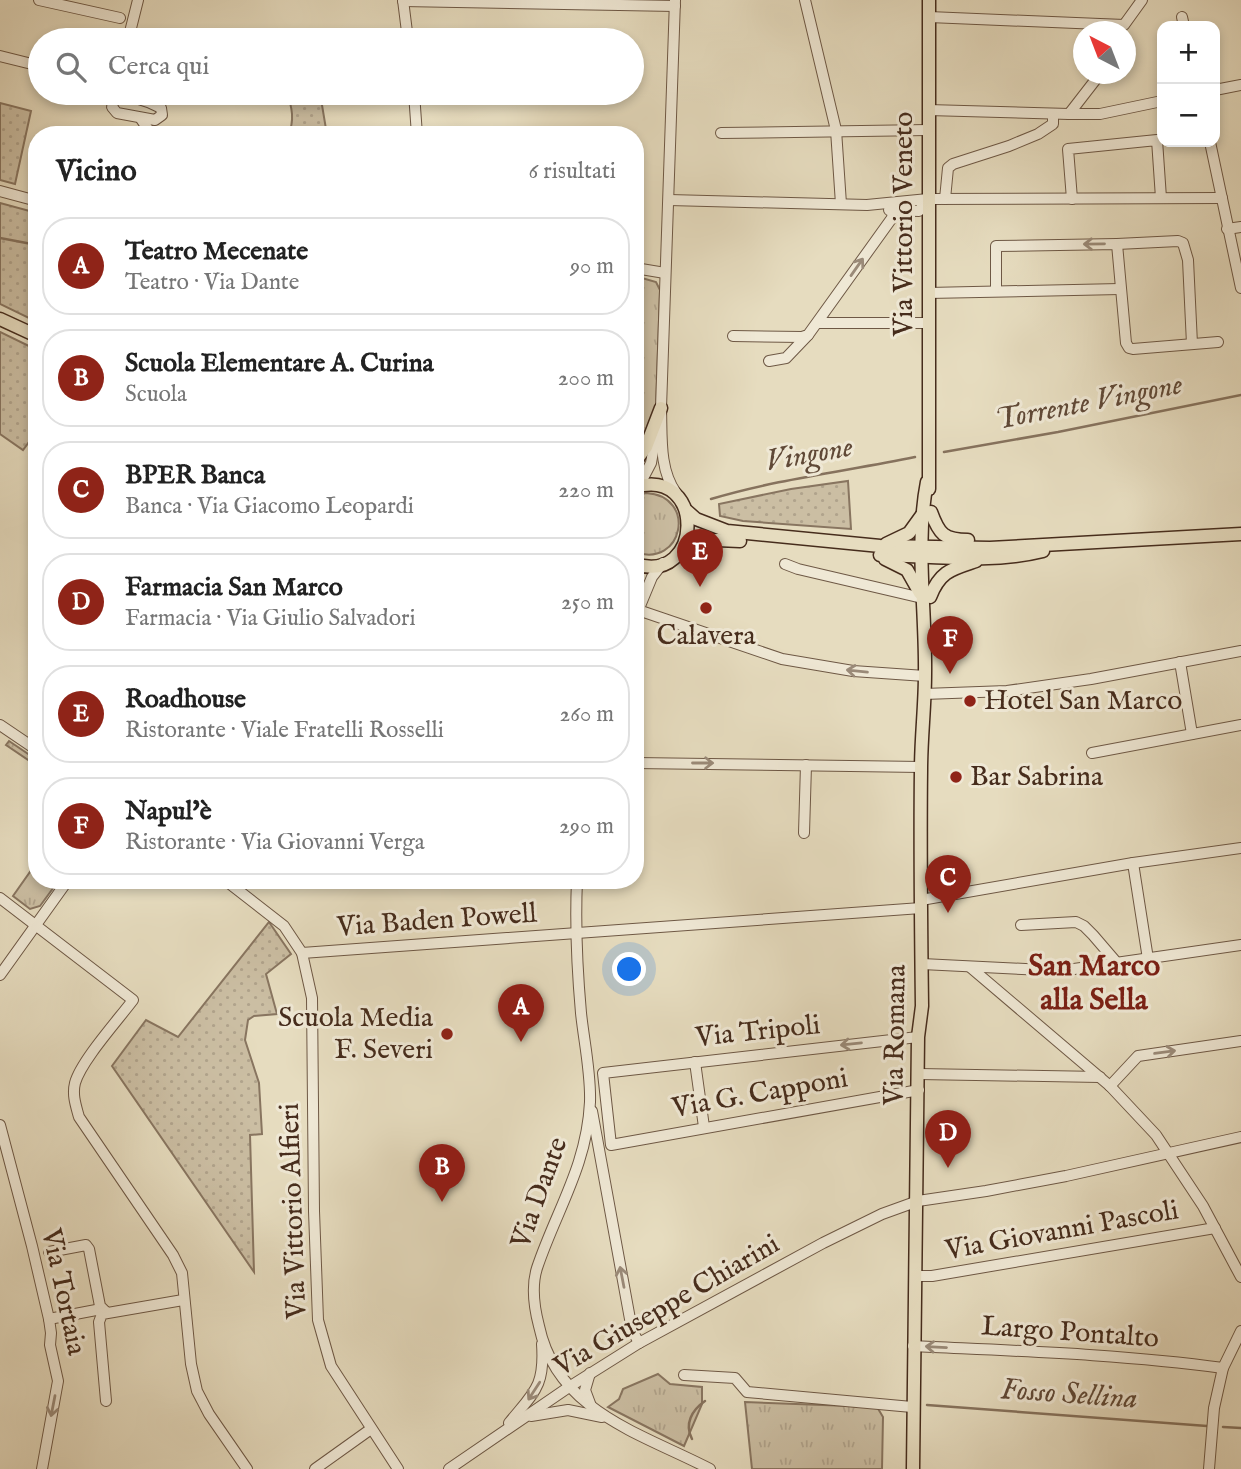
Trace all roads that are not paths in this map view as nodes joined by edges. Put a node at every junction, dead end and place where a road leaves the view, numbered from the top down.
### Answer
1 (39, 0) edge
2 (138, 0) edge
3 (403, 0) edge
4 (805, 0) edge
5 (929, 0) edge
6 (1142, 0) edge
7 (486, 1) edge
8 (559, 2) edge
9 (675, 3) edge
10 (929, 17) junction
11 (120, 18) dead end
12 (1128, 21) edge
13 (1073, 25) edge
14 (131, 28) edge
15 (406, 28) edge
16 (0, 56) edge
17 (28, 63) edge
18 (1092, 84) edge
19 (1241, 85) edge
20 (1220, 89) edge
21 (1157, 102) edge
22 (112, 105) edge
23 (156, 105) edge
24 (415, 105) edge
25 (928, 110) junction
26 (1053, 114) junction
27 (1069, 114) junction
28 (159, 118) junction
29 (141, 119) junction
30 (147, 126) edge
31 (157, 126) edge
32 (416, 126) edge
33 (836, 130) junction
34 (928, 130) junction
35 (721, 133) dead end
36 (1211, 147) edge
37 (0, 191) edge
38 (1161, 198) junction
39 (1222, 198) junction
40 (28, 199) edge
41 (928, 199) junction
42 (945, 199) junction
43 (1072, 199) junction
44 (669, 200) junction
45 (841, 204) junction
46 (867, 205) junction
47 (893, 211) junction
48 (1241, 227) edge
49 (1227, 229) junction
50 (1118, 244) junction
51 (644, 270) edge
52 (665, 273) junction
53 (1241, 288) edge
54 (1120, 289) junction
55 (996, 291) junction
56 (928, 293) junction
57 (0, 319) edge
58 (818, 323) junction
59 (928, 323) junction
60 (28, 332) edge
61 (808, 335) junction
62 (733, 336) dead end
63 (1218, 342) dead end
64 (1192, 344) junction
65 (769, 361) dead end
66 (661, 408) junction
67 (644, 450) edge
68 (927, 467) joint
69 (644, 475) edge
70 (644, 487) edge
71 (684, 506) junction
72 (927, 512) junction
73 (1241, 534) edge
74 (1074, 544) junction
75 (1048, 545) junction
76 (680, 551) junction
77 (879, 551) junction
78 (927, 552) junction
79 (989, 557) junction
80 (663, 563) junction
81 (785, 564) dead end
82 (644, 565) edge
83 (644, 597) edge
84 (926, 598) junction
85 (644, 616) edge
86 (1241, 651) edge
87 (1180, 662) junction
88 (925, 676) junction
89 (924, 694) junction
90 (0, 725) edge
91 (1241, 725) edge
92 (1192, 734) junction
93 (28, 744) edge
94 (1092, 753) dead end
95 (644, 763) edge
96 (806, 765) junction
97 (921, 767) junction
98 (804, 833) dead end
99 (1241, 848) edge
100 (1133, 863) junction
101 (62, 889) edge
102 (237, 889) edge
103 (578, 889) edge
104 (0, 898) edge
105 (921, 904) junction
106 (36, 925) junction
107 (1021, 925) dead end
108 (575, 935) junction
109 (1241, 945) edge
110 (302, 953) junction
111 (1148, 959) junction
112 (1117, 963) junction
113 (922, 964) junction
114 (970, 967) junction
115 (0, 975) edge
116 (918, 1037) junction
117 (1241, 1041) edge
118 (695, 1062) junction
119 (919, 1074) junction
120 (1100, 1077) junction
121 (1110, 1086) junction
122 (919, 1090) junction
123 (590, 1101) junction
124 (0, 1125) edge
125 (704, 1127) junction
126 (1241, 1137) edge
127 (611, 1146) joint
128 (1167, 1153) junction
129 (918, 1201) junction
130 (1215, 1228) junction
131 (49, 1252) dead end
132 (916, 1276) junction
133 (1241, 1277) edge
134 (183, 1300) junction
135 (106, 1312) junction
136 (49, 1320) junction
137 (1241, 1331) edge
138 (542, 1340) junction
139 (639, 1343) junction
140 (913, 1346) junction
141 (1223, 1368) junction
142 (591, 1373) junction
143 (684, 1375) dead end
144 (569, 1387) junction
145 (106, 1401) dead end
146 (591, 1406) junction
147 (912, 1407) junction
148 (524, 1417) junction
149 (607, 1418) junction
150 (371, 1429) junction
151 (502, 1432) junction
152 (42, 1469) edge
153 (247, 1469) edge
154 (314, 1469) edge
155 (398, 1469) edge
156 (449, 1469) edge
157 (710, 1469) edge
158 (911, 1469) edge
159 (1209, 1469) edge

1 - 11 street
2 - 14 street
3 - 7 street
3 - 15 street
4 - 33 street
5 - 10 main road, Via Vittorio Veneto
6 - 12 street
7 - 8 street
8 - 9 street
9 - 44 street
10 - 13 street
10 - 25 main road, Via Vittorio Veneto
16 - 17 street
18 - 27 street
19 - 20 street
21 - 27 street
22 - 29 street
23 - 28 street
24 - 32 street
25 - 26 street
25 - 34 main road, Via Vittorio Veneto
26 - 27 street
26 - 42 street
28 - 29 street
28 - 31 street
29 - 30 street
33 - 34 street
33 - 35 street
33 - 45 street
34 - 41 main road, Via Vittorio Veneto
36 - 39 street
37 - 40 street
38 - 39 street
38 - 43 street
38 - 43 street
39 - 49 street
41 - 42 street
41 - 46 street
41 - 47 street
41 - 56 main road, Via Vittorio Veneto
42 - 43 street
44 - 45 street
44 - 52 street
45 - 46 street
46 - 47 street
58 -> 47 street
48 - 49 street
49 - 53 street
50 - 54 street
50 -> 55 street
50 - 64 street
51 - 52 street
52 - 66 street
54 - 55 street
54 - 64 street
55 - 56 street
56 - 59 main road, Via Vittorio Veneto
57 - 60 main road
58 - 59 street
58 - 61 street
59 - 68 main road, Via Vittorio Veneto
61 - 62 street
61 - 65 street
63 - 64 street
66 - 67 main road
66 - 69 street
66 - 71 street
68 - 72 main road, Via Romana
70 - 71 main road
71 - 76 main road
71 - 77 main road
72 - 75 main road
72 - 77 main road
72 - 78 main road, Via Romana
73 - 74 main road
74 - 75 main road
74 - 79 main road
75 - 78 main road
76 - 77 main road
76 - 80 main road
77 - 78 main road
77 - 84 main road
78 - 79 main road
78 - 84 main road, Via Romana
79 - 84 main road
80 - 82 main road
80 - 83 street
81 - 84 street
84 - 88 main road, Via Romana
88 -> 85 street
86 - 87 street
87 - 89 street
87 - 92 street
88 - 89 main road, Via Romana
89 - 97 main road, Via Romana
90 - 93 street
91 - 92 street
92 - 94 street
95 -> 96 street
96 - 97 street
96 - 98 street
97 - 105 main road, Via Romana
99 - 100 street, Via Baden Powell
100 - 105 street, Via Baden Powell
100 - 111 street
101 - 106 street
102 - 110 street, Via Vittorio Alfieri
103 - 108 street, Via Dante
104 - 106 street
105 - 108 street, Via Baden Powell
105 - 113 main road, Via Romana
106 - 115 street
106 - 134 street
107 - 112 street
108 - 110 street, Via Baden Powell
108 - 123 street, Via Dante
109 - 111 street
110 - 150 street, Via Vittorio Alfieri
111 - 112 street
112 - 114 street
113 - 114 street
113 - 116 main road, Via Romana
114 - 120 street
116 -> 118 street, Via Tripoli
116 - 119 main road, Via Romana
121 -> 117 street
118 - 125 street
118 - 127 street, Via Tripoli
119 - 120 street
119 - 122 main road, Via Romana
120 - 121 street
121 - 128 street
122 - 125 street, Via G. Capponi
122 - 129 main road, Via Romana
123 - 138 street, Via Dante
139 -> 123 street
124 - 136 street, Via Tortaia
125 - 127 street, Via G. Capponi
126 - 128 street, Via Giuseppe Chiarini
128 - 129 street, Via Giuseppe Chiarini
128 - 130 street
129 - 132 main road, Via Romana
129 - 139 street, Via Giuseppe Chiarini
130 - 132 street, Via Giovanni Pascoli
130 - 133 street
131 - 135 street
132 - 140 main road, Via Romana
134 - 135 street
134 - 153 street
135 - 136 street
135 - 145 street
136 -> 152 street, Via Tortaia
137 - 141 street
138 - 144 street, Via Dante
138 -> 151 street
139 - 142 street, Via Giuseppe Chiarini
141 -> 140 street, Largo Pontalto
140 - 147 main road, Via Romana
141 - 159 street
142 - 144 street, Via Giuseppe Chiarini
142 - 146 street
143 - 147 street
144 - 146 street, Via Dante
144 - 148 street, Via Giuseppe Chiarini
146 - 149 street, Via Dante
147 - 158 main road, Via Romana
148 - 149 street
148 - 151 street, Via Giuseppe Chiarini
149 - 157 street
150 - 154 street
150 - 155 street, Via Vittorio Alfieri
151 - 156 street, Via Giuseppe Chiarini

